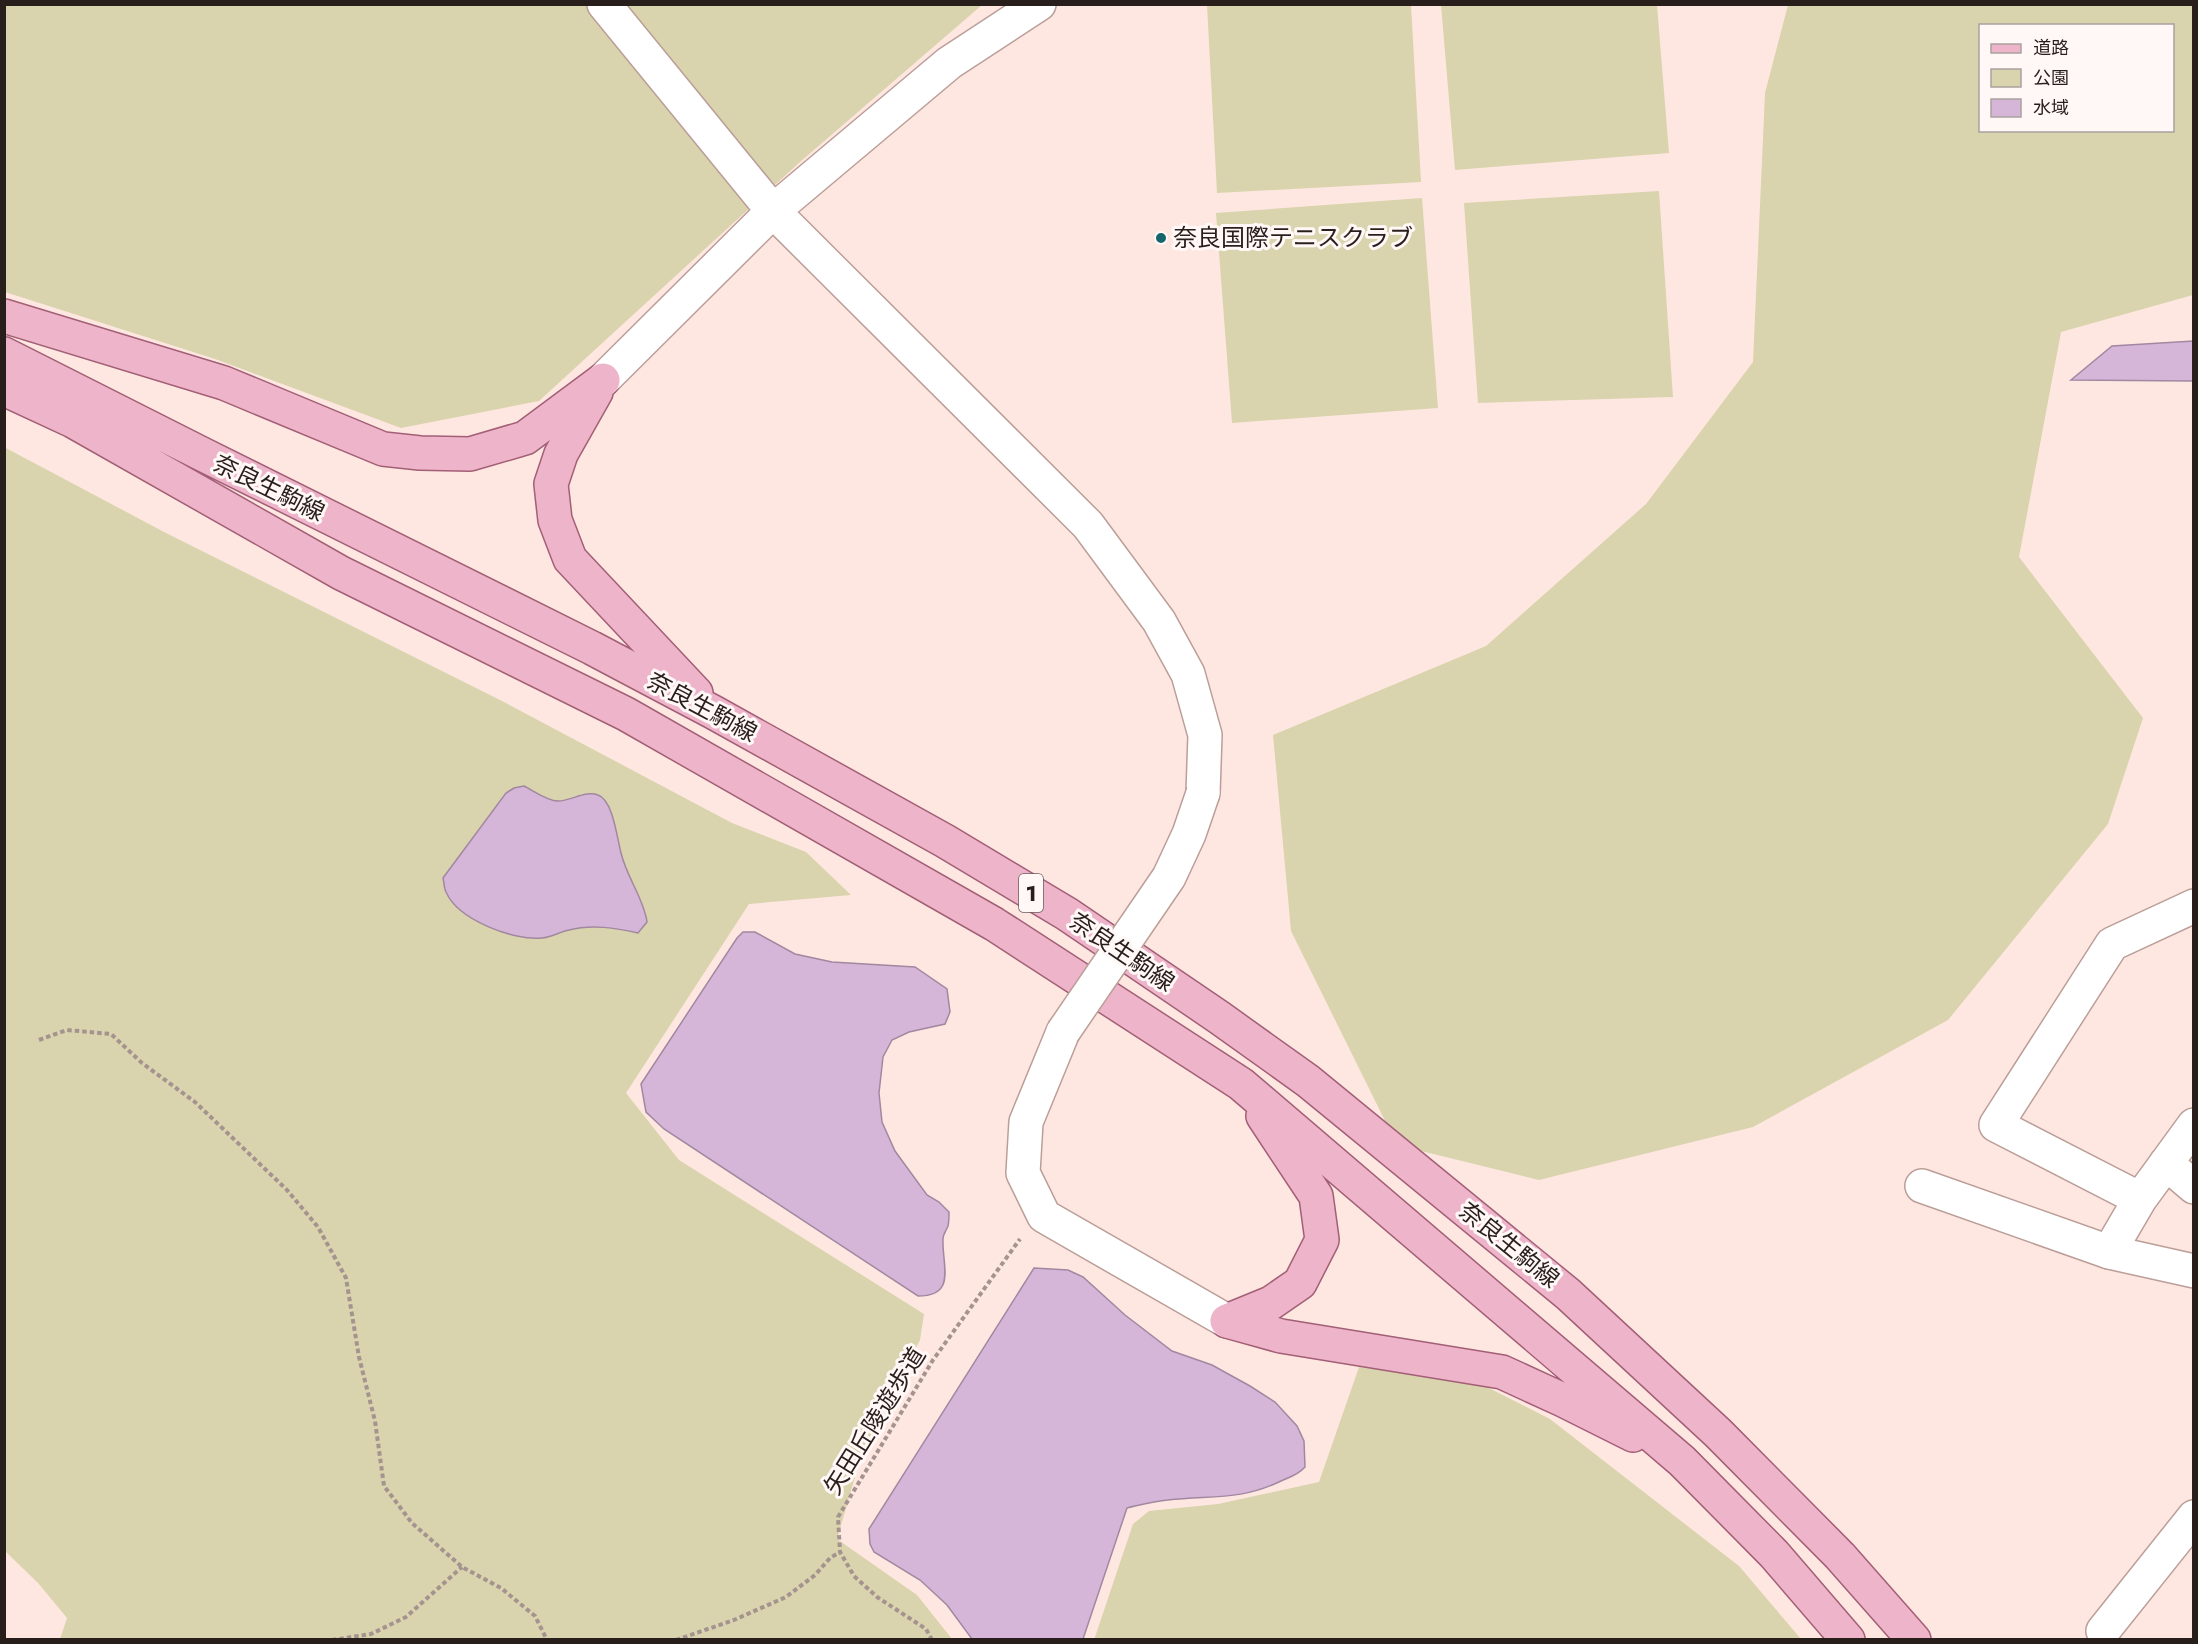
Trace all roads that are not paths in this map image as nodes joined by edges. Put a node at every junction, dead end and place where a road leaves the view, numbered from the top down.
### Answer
1 (604, 4) edge
2 (1039, 4) edge
3 (773, 211) junction
4 (4, 316) edge
5 (4, 354) edge
6 (603, 380) junction
7 (4, 389) edge
8 (713, 712) junction
9 (2193, 906) edge
10 (1241, 1084) junction
11 (2193, 1125) edge
12 (2166, 1163) junction
13 (1922, 1186) dead end
14 (2193, 1187) edge
15 (2140, 1199) junction
16 (2109, 1252) junction
17 (2193, 1271) edge
18 (1227, 1321) junction
19 (1682, 1461) junction
20 (2193, 1517) edge
21 (2103, 1631) dead end
22 (1848, 1640) edge
23 (1914, 1640) edge

1 - 3 street
2 - 3 street
3 - 6 street
3 - 18 street, bridge
4 - 6 main road
5 - 8 main road, 奈良生駒線 / 1
6 - 8 main road
7 - 10 main road, 奈良生駒線 / 1
8 - 23 main road, 奈良生駒線 / 1
9 - 15 street
10 - 18 main road
10 - 19 main road, 奈良生駒線 / 1
11 - 12 street
12 - 14 street
12 - 15 street
13 - 16 street
15 - 16 street
16 - 17 street
18 - 19 main road
19 - 22 main road, 奈良生駒線 / 1
20 - 21 street

